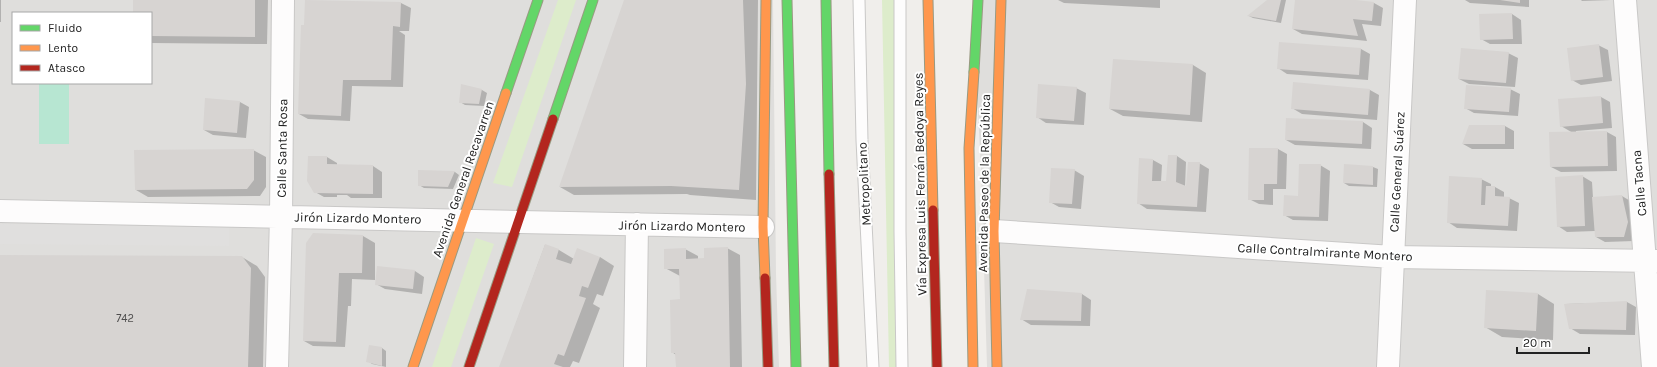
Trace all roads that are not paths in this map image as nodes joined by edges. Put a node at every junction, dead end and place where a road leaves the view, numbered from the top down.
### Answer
1 (283, 0) edge
2 (538, 0) edge
3 (593, 0) edge
4 (766, 0) edge
5 (788, 0) edge
6 (826, 0) edge
7 (859, 0) edge
8 (900, 0) edge
9 (928, 0) edge
10 (978, 0) edge
11 (1001, 0) edge
12 (1405, 0) edge
13 (1624, 0) edge
14 (0, 211) edge
15 (281, 217) junction
16 (463, 221) junction
17 (519, 222) junction
18 (637, 224) junction
19 (763, 228) junction
20 (994, 231) junction
21 (1393, 257) junction
22 (1651, 261) edge
23 (277, 367) edge
24 (413, 367) edge
25 (469, 367) edge
26 (635, 367) edge
27 (768, 367) edge
28 (796, 367) edge
29 (834, 367) edge
30 (873, 367) edge
31 (902, 367) edge
32 (937, 367) edge
33 (974, 367) edge
34 (997, 367) edge
35 (1388, 367) edge
36 (1653, 367) edge

1 - 15 street, Calle Santa Rosa
2 - 16 main road, Avenida General Recavarren
3 - 17 main road
4 - 19 main road
5 - 28 main road
6 - 29 main road
7 - 30 lane, Metropolitano
8 - 31 lane
9 - 32 main road, Vía Expresa Luis Fernán Bedoya Reyes
10 - 33 main road
11 - 20 main road, Avenida Paseo de la República
12 - 21 street, Calle General Suárez
13 - 22 street, Calle Tacna
14 - 15 street, Jirón Lizardo Montero
15 - 16 street, Jirón Lizardo Montero
15 - 23 street, Calle Santa Rosa
16 - 17 street, Jirón Lizardo Montero
16 - 24 main road, Avenida General Recavarren
17 - 18 street, Jirón Lizardo Montero
17 - 25 main road
18 - 19 street, Jirón Lizardo Montero
18 - 26 street
19 - 27 main road
20 - 21 street, Calle Contralmirante Montero
20 - 34 main road, Avenida Paseo de la República
21 - 22 street, Calle Contralmirante Montero
21 - 35 street, Calle General Suárez
22 - 36 street, Calle Tacna

